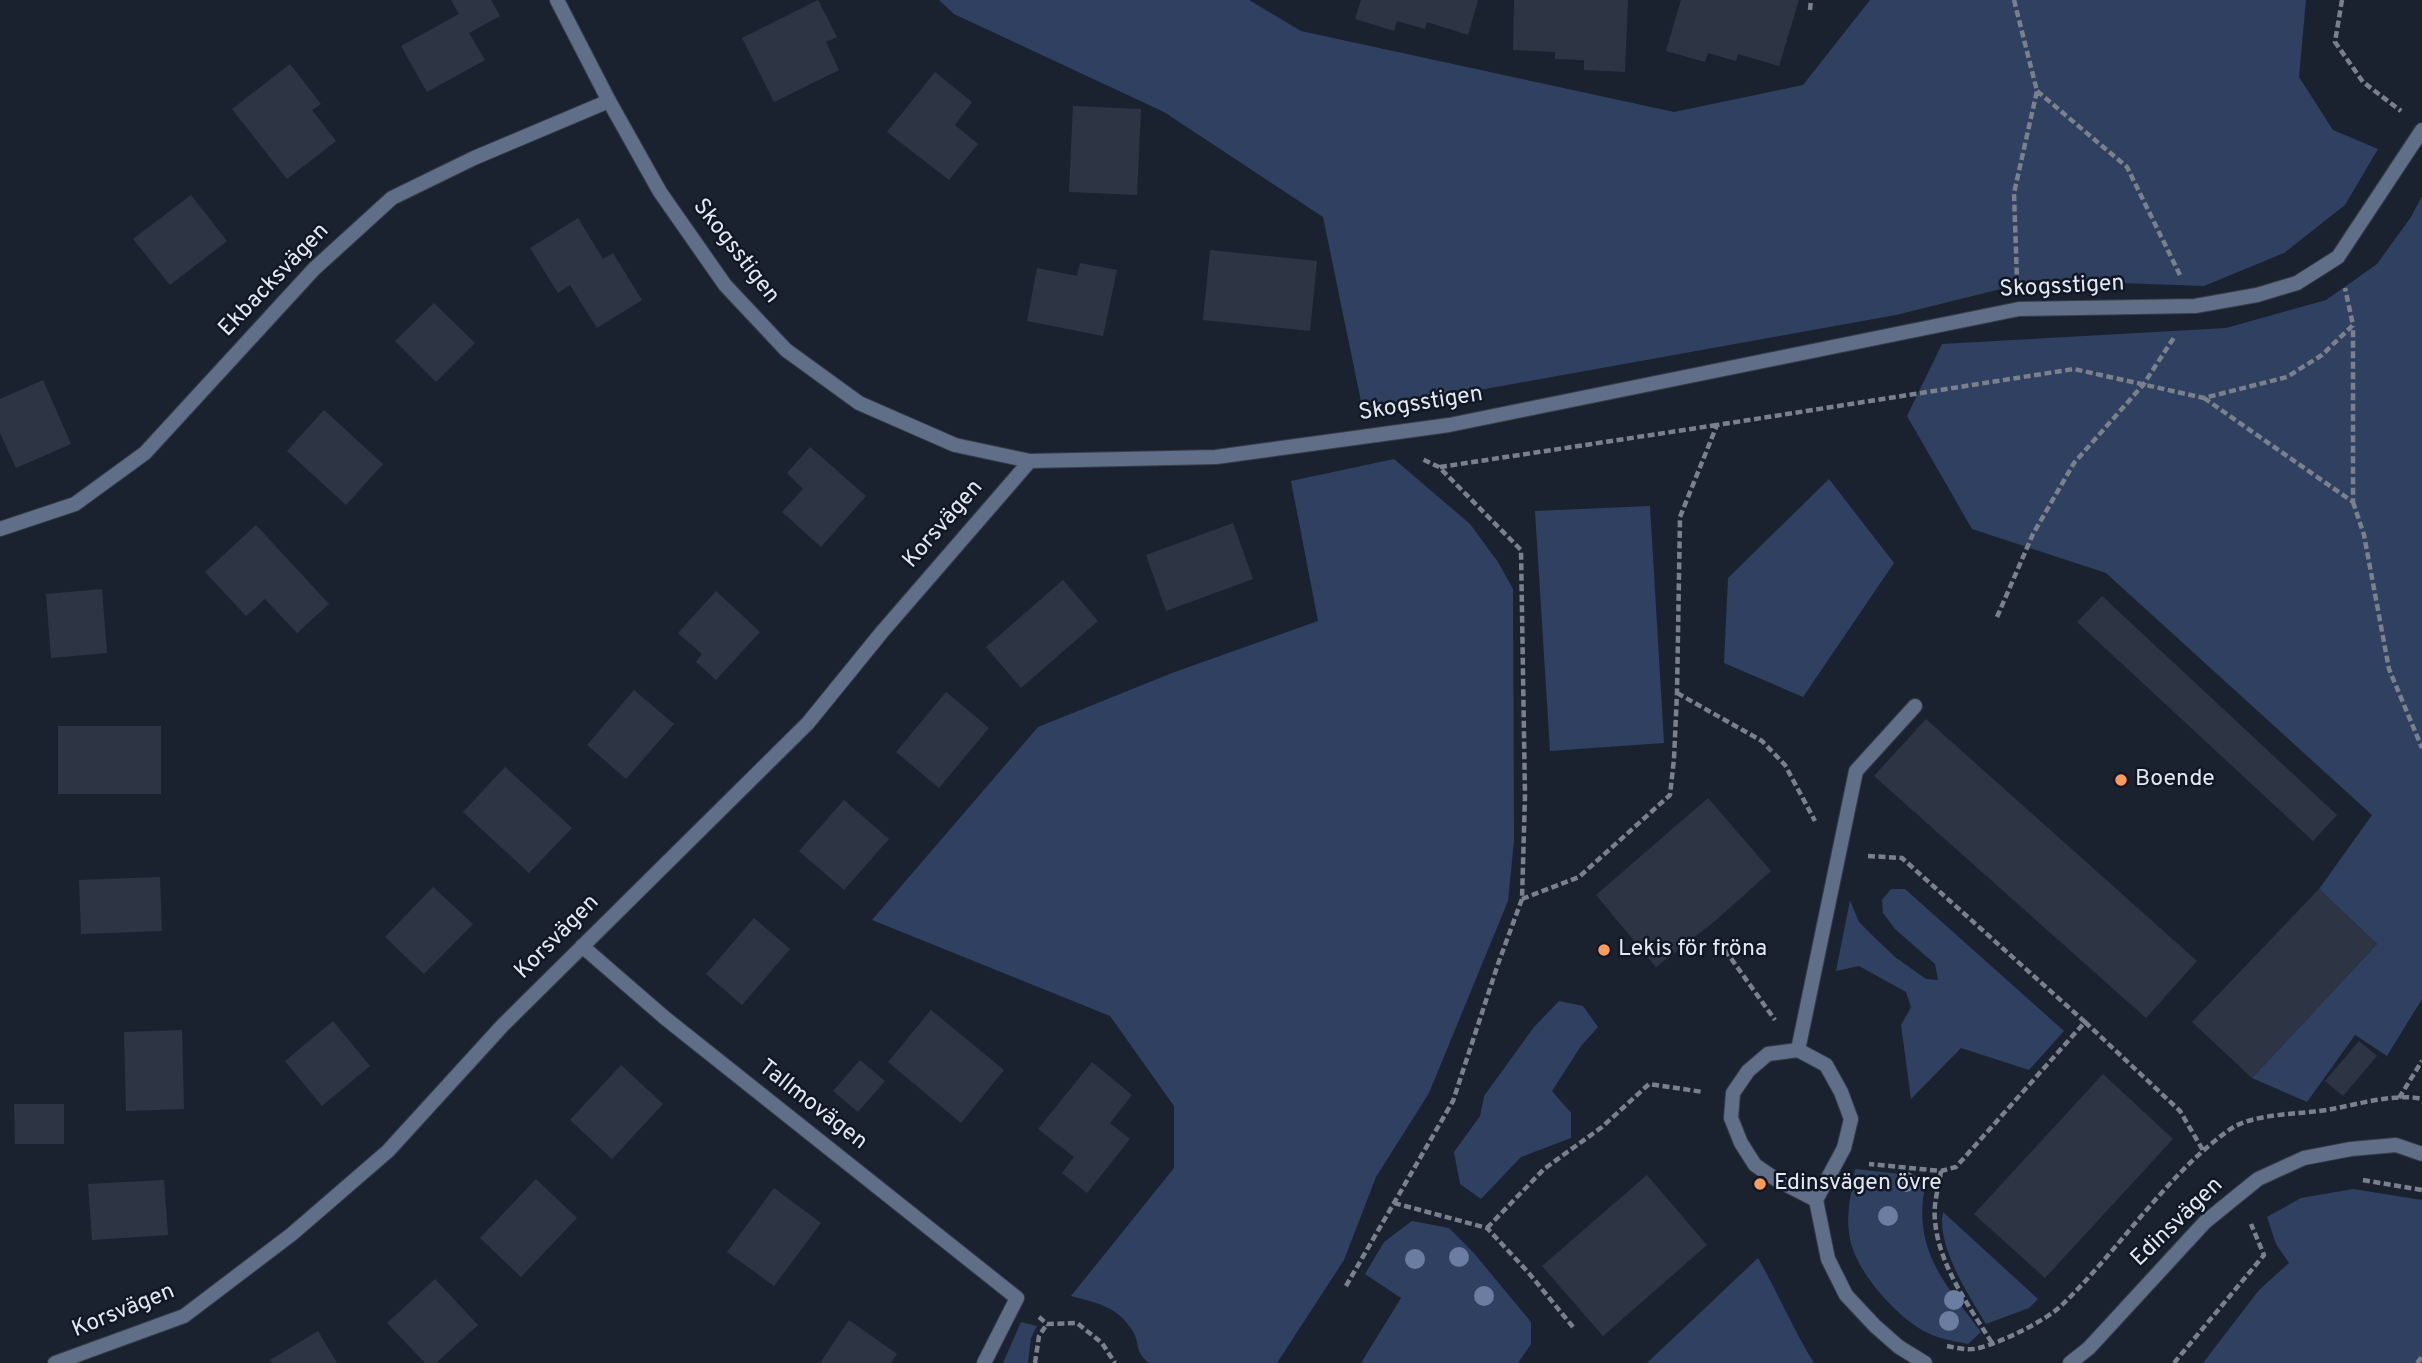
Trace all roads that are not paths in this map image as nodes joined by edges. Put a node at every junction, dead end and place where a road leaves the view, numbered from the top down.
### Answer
1 (557, 0) edge
2 (609, 100) junction
3 (2422, 130) edge
4 (1030, 461) junction
5 (0, 529) edge
6 (1915, 706) dead end
7 (582, 946) junction
8 (1798, 1050) junction
9 (2422, 1154) edge
10 (1816, 1200) junction
11 (55, 1363) edge
12 (984, 1363) edge
13 (1925, 1363) edge
14 (2070, 1363) edge

1 - 2 street, Skogsstigen
2 - 4 street, Skogsstigen
2 - 5 street, Ekbacksvägen
3 - 4 street, Skogsstigen
4 - 7 street, Korsvägen
6 - 8 street
7 - 11 street, Korsvägen
7 - 12 street, Tallmovägen
8 - 10 street
8 - 10 street
9 - 14 street, Edinsvägen
10 - 13 street

